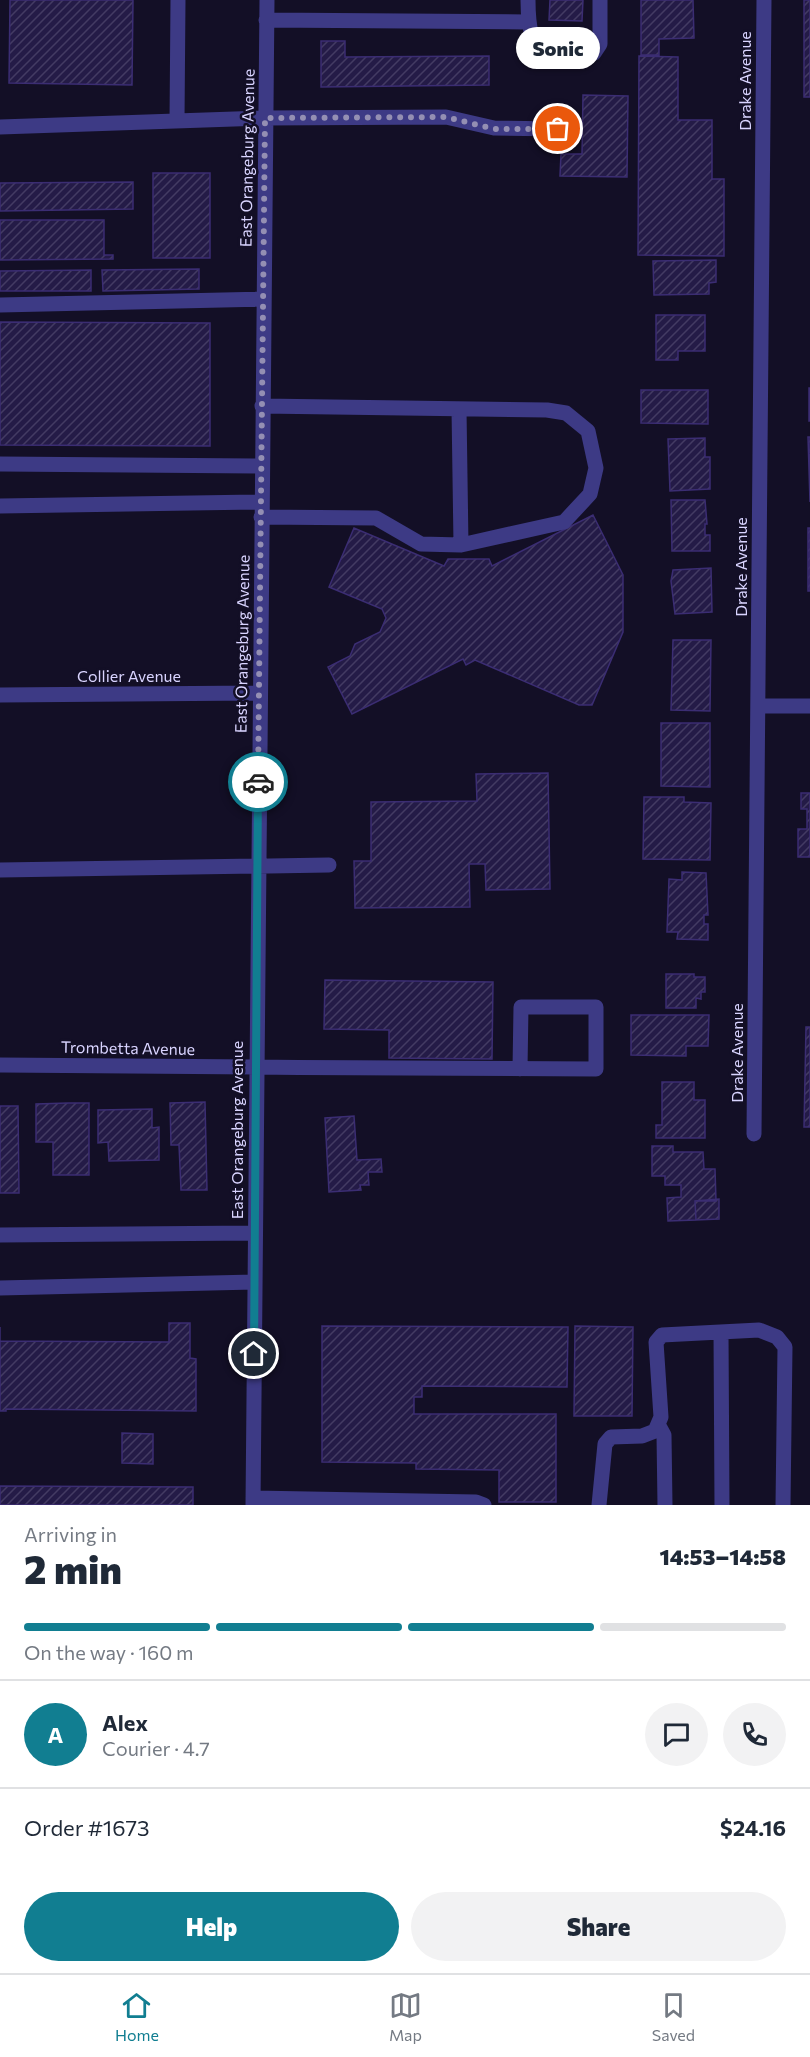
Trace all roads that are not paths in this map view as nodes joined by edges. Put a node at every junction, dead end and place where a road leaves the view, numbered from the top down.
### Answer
1 (178, 0) edge
2 (267, 0) edge
3 (528, 0) edge
4 (600, 0) edge
5 (764, 0) edge
6 (267, 20) junction
7 (528, 22) junction
8 (265, 118) junction
9 (177, 121) junction
10 (0, 127) edge
11 (558, 129) dead end
12 (263, 299) junction
13 (0, 306) edge
14 (262, 406) junction
15 (459, 409) junction
16 (0, 464) edge
17 (262, 466) junction
18 (0, 506) edge
19 (261, 510) junction
20 (461, 545) junction
21 (259, 693) junction
22 (0, 695) edge
23 (758, 706) junction
24 (810, 706) edge
25 (329, 865) dead end
26 (258, 867) junction
27 (0, 870) edge
28 (0, 1065) edge
29 (255, 1067) junction
30 (520, 1069) junction
31 (754, 1134) dead end
32 (255, 1233) junction
33 (0, 1235) edge
34 (254, 1282) junction
35 (0, 1288) edge
36 (721, 1332) junction
37 (658, 1424) junction
38 (253, 1501) edge
39 (484, 1505) edge
40 (599, 1505) edge
41 (665, 1505) edge
42 (722, 1505) edge
43 (783, 1505) edge

1 - 9 street
2 - 6 street, East Orangeburg Avenue
3 - 7 street
4 - 7 street
5 - 23 street, Drake Avenue
6 - 7 street
6 - 8 street, East Orangeburg Avenue
8 - 9 street
8 - 11 street
8 - 12 street, East Orangeburg Avenue
9 - 10 street
12 - 13 street
12 - 14 street, East Orangeburg Avenue
14 - 15 street
14 - 17 street, East Orangeburg Avenue
15 - 20 street
15 - 20 street
16 - 17 street
17 - 19 street, East Orangeburg Avenue
18 - 19 street
19 - 20 street
19 - 21 street, East Orangeburg Avenue
21 - 22 street, Collier Avenue
21 - 26 street, East Orangeburg Avenue
23 - 24 street
23 - 31 street, Drake Avenue
25 - 26 street
26 - 27 street
26 - 29 street, East Orangeburg Avenue
28 - 29 street, Trombetta Avenue
29 - 30 street, Trombetta Avenue
29 - 32 street, East Orangeburg Avenue
30 - 30 street, Trombetta Avenue
32 - 33 street
32 - 34 street, East Orangeburg Avenue
34 - 35 street
34 - 38 street, East Orangeburg Avenue
36 - 37 street
36 - 42 street
36 - 43 street
37 - 40 street
37 - 41 street
38 - 39 street

